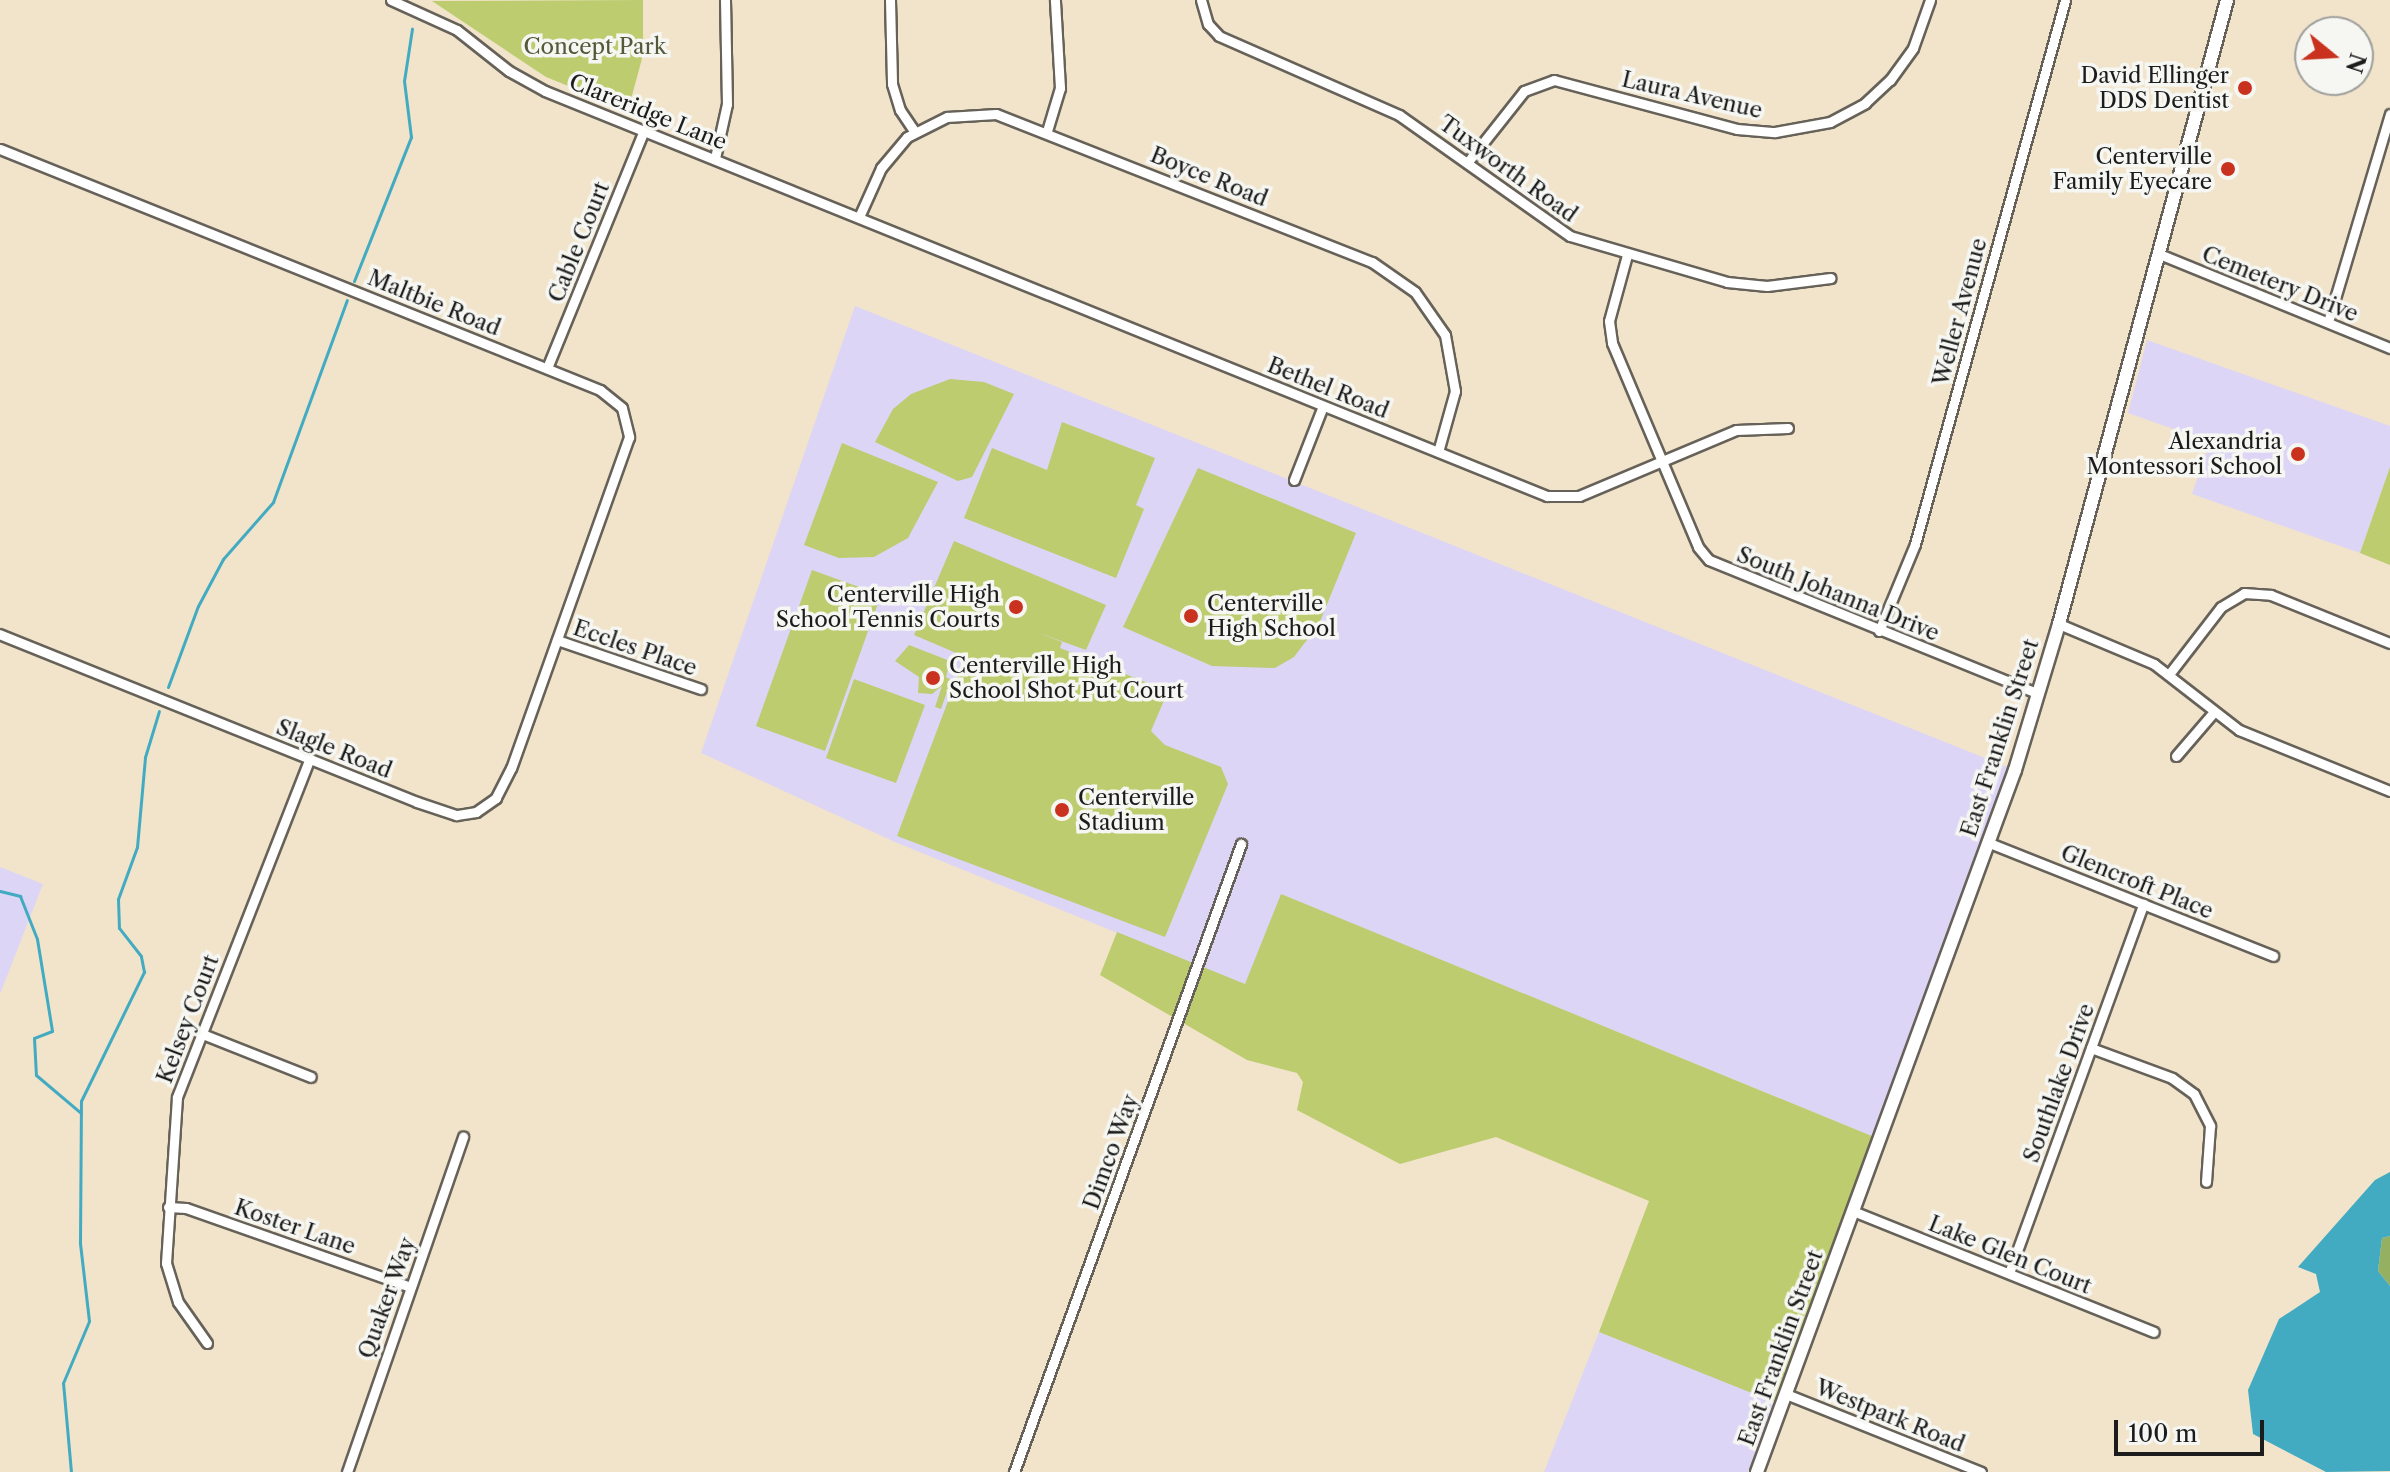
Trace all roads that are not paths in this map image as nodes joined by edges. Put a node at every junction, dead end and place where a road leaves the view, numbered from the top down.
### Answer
1 (391, 0) edge
2 (725, 0) edge
3 (890, 0) edge
4 (1055, 0) edge
5 (1201, 0) edge
6 (1930, 0) edge
7 (2065, 0) edge
8 (2227, 0) edge
9 (2390, 114) edge
10 (644, 130) junction
11 (1047, 131) junction
12 (915, 132) junction
13 (0, 149) edge
14 (715, 158) junction
15 (1467, 163) junction
16 (859, 217) junction
17 (2157, 253) junction
18 (1627, 255) junction
19 (1830, 278) dead end
20 (2328, 322) junction
21 (2390, 348) edge
22 (547, 368) junction
23 (1323, 406) junction
24 (1788, 428) dead end
25 (1438, 452) junction
26 (1662, 462) junction
27 (1294, 480) dead end
28 (2059, 624) junction
29 (1879, 631) junction
30 (0, 634) edge
31 (557, 640) junction
32 (2390, 643) edge
33 (2170, 673) junction
34 (701, 689) dead end
35 (2037, 693) junction
36 (2213, 713) junction
37 (2176, 756) dead end
38 (309, 760) junction
39 (2390, 791) edge
40 (1987, 842) junction
41 (1241, 844) dead end
42 (2143, 904) junction
43 (2273, 956) dead end
44 (200, 1033) junction
45 (2091, 1048) junction
46 (311, 1077) dead end
47 (463, 1137) dead end
48 (2206, 1182) dead end
49 (168, 1207) junction
50 (1853, 1211) junction
51 (2009, 1273) junction
52 (410, 1287) junction
53 (2154, 1332) dead end
54 (207, 1343) dead end
55 (1786, 1394) junction
56 (347, 1472) edge
57 (1014, 1472) edge
58 (1757, 1472) edge
59 (1981, 1472) edge

1 - 10 street, Clareridge Lane
2 - 14 street
3 - 12 street
4 - 11 street
5 - 15 street, Tuxworth Road
6 - 15 street, Laura Avenue
7 - 29 street, Weller Avenue
8 - 17 street, East Franklin Street
9 - 20 street
10 - 14 street, Clareridge Lane
10 - 22 street, Cable Court
11 - 12 street, Boyce Road
11 - 25 street, Boyce Road
12 - 16 street, Boyce Road
13 - 22 street, Maltbie Road
14 - 16 street, Clareridge Lane
15 - 18 street, Tuxworth Road
16 - 23 street, Bethel Road
17 - 20 street, Cemetery Drive
17 - 28 street, East Franklin Street
18 - 19 street, Tuxworth Road
18 - 26 street, South Johanna Drive
20 - 21 street, Cemetery Drive
22 - 31 street, Maltbie Road
23 - 25 street, Bethel Road
23 - 27 street
24 - 26 street, Bethel Road
25 - 26 street, Bethel Road
26 - 29 street, South Johanna Drive
28 - 33 street
28 - 35 street, East Franklin Street
29 - 35 street, South Johanna Drive
30 - 38 street, Slagle Road
31 - 34 street, Eccles Place
31 - 38 street, Slagle Road
32 - 33 street
33 - 36 street
35 - 40 street, East Franklin Street
36 - 37 street
36 - 39 street
38 - 44 street, Kelsey Court
40 - 42 street, Glencroft Place
40 - 50 street, East Franklin Street
41 - 57 street, Dimco Way
42 - 43 street, Glencroft Place
42 - 45 street, Southlake Drive
44 - 46 street
44 - 49 street, Kelsey Court
45 - 48 street
45 - 51 street, Southlake Drive
47 - 52 street, Quaker Way
49 - 52 street, Koster Lane
49 - 54 street, Kelsey Court
50 - 51 street, Lake Glen Court
50 - 55 street, East Franklin Street
51 - 53 street, Lake Glen Court
52 - 56 street, Quaker Way
55 - 58 street, East Franklin Street
55 - 59 street, Westpark Road

